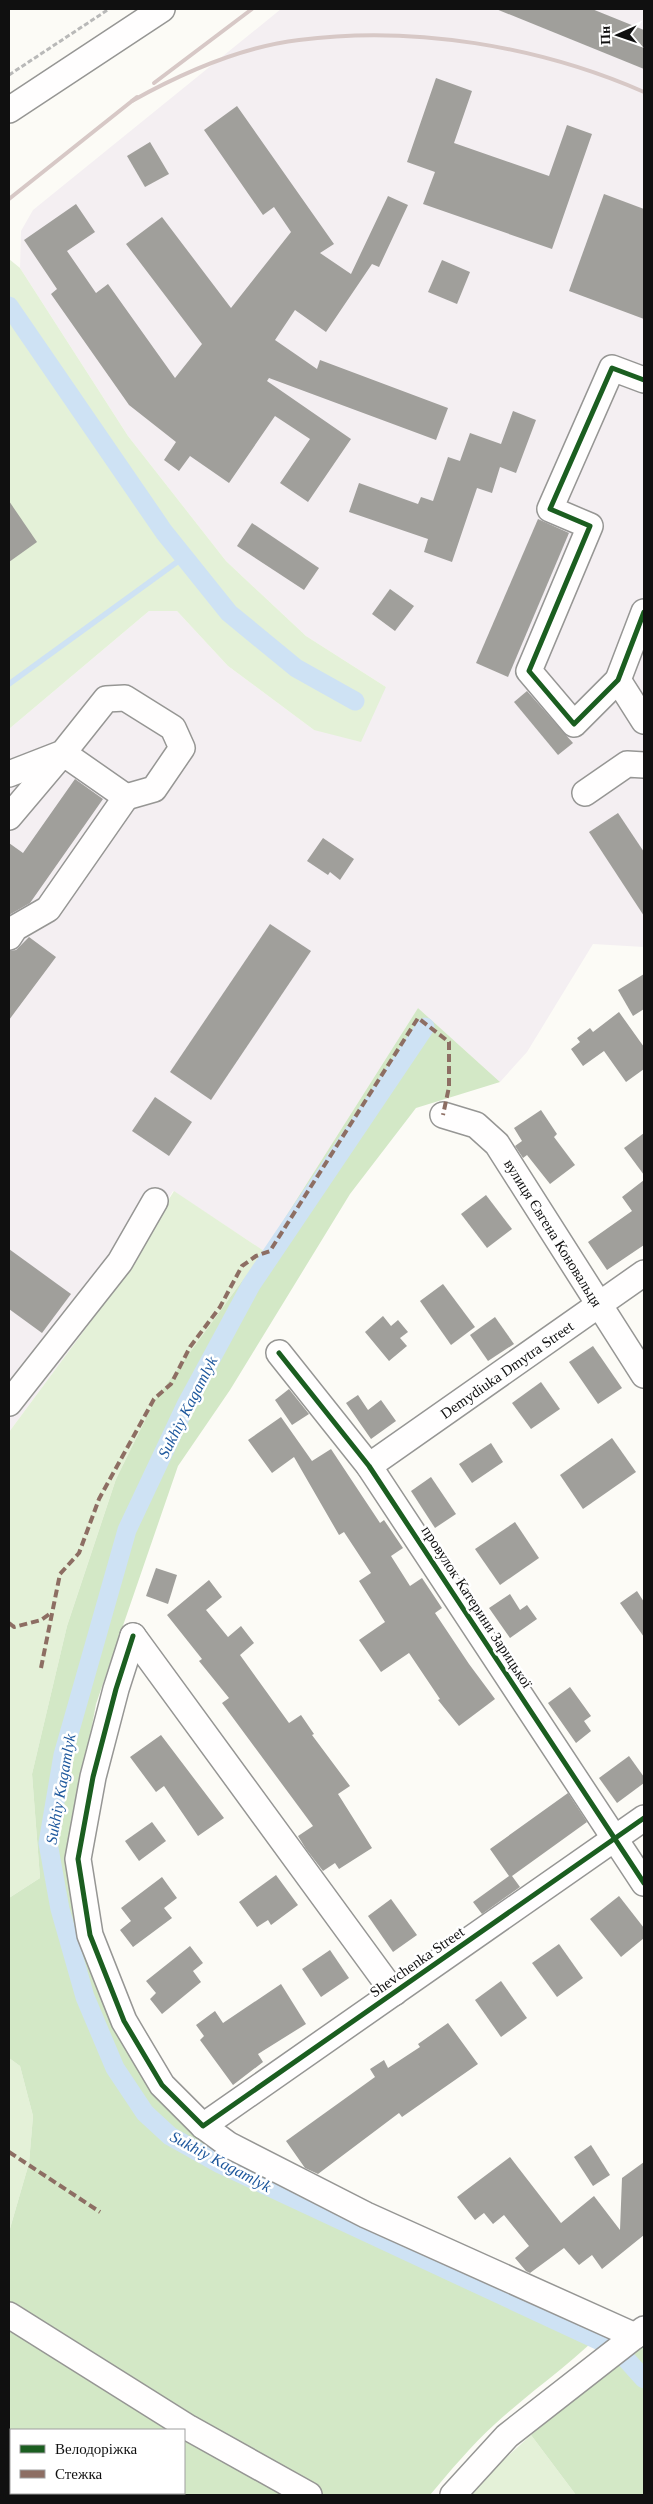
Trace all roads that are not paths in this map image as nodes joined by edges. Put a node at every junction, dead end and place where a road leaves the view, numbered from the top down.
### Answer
1 (162, 9) edge
2 (9, 110) edge
3 (644, 380) edge
4 (644, 612) edge
5 (618, 680) junction
6 (644, 721) edge
7 (63, 753) junction
8 (644, 765) edge
9 (9, 774) edge
10 (585, 793) dead end
11 (126, 797) junction
12 (9, 817) edge
13 (9, 937) edge
14 (443, 1115) dead end
15 (156, 1201) dead end
16 (644, 1274) edge
17 (599, 1305) junction
18 (279, 1353) dead end
19 (644, 1375) edge
20 (9, 1403) edge
21 (369, 1466) junction
22 (644, 1818) edge
23 (615, 1840) junction
24 (644, 1883) edge
25 (394, 1993) junction
26 (204, 2126) junction
27 (9, 2315) edge
28 (640, 2332) edge
29 (309, 2495) edge
30 (453, 2495) edge

1 - 2 street
3 - 5 street
4 - 5 street
5 - 6 street
7 - 9 street
7 - 11 street
7 - 11 street
7 - 12 street
8 - 10 street
11 - 13 street
14 - 17 street, вулиця Євгена Коновальця
15 - 20 street
16 - 17 street, Demydiuka Dmytra Street
17 - 19 street, вулиця Євгена Коновальця
17 - 21 street, Demydiuka Dmytra Street
18 - 21 street, провулок Катерини Зарицької
21 - 23 street, провулок Катерини Зарицької
22 - 23 street, Shevchenka Street
23 - 24 street, провулок Катерини Зарицької
23 - 25 street, Shevchenka Street
25 - 26 street, Shevchenka Street
25 - 26 street, Shevchenka Street
26 - 28 street
27 - 29 street
28 - 30 street

